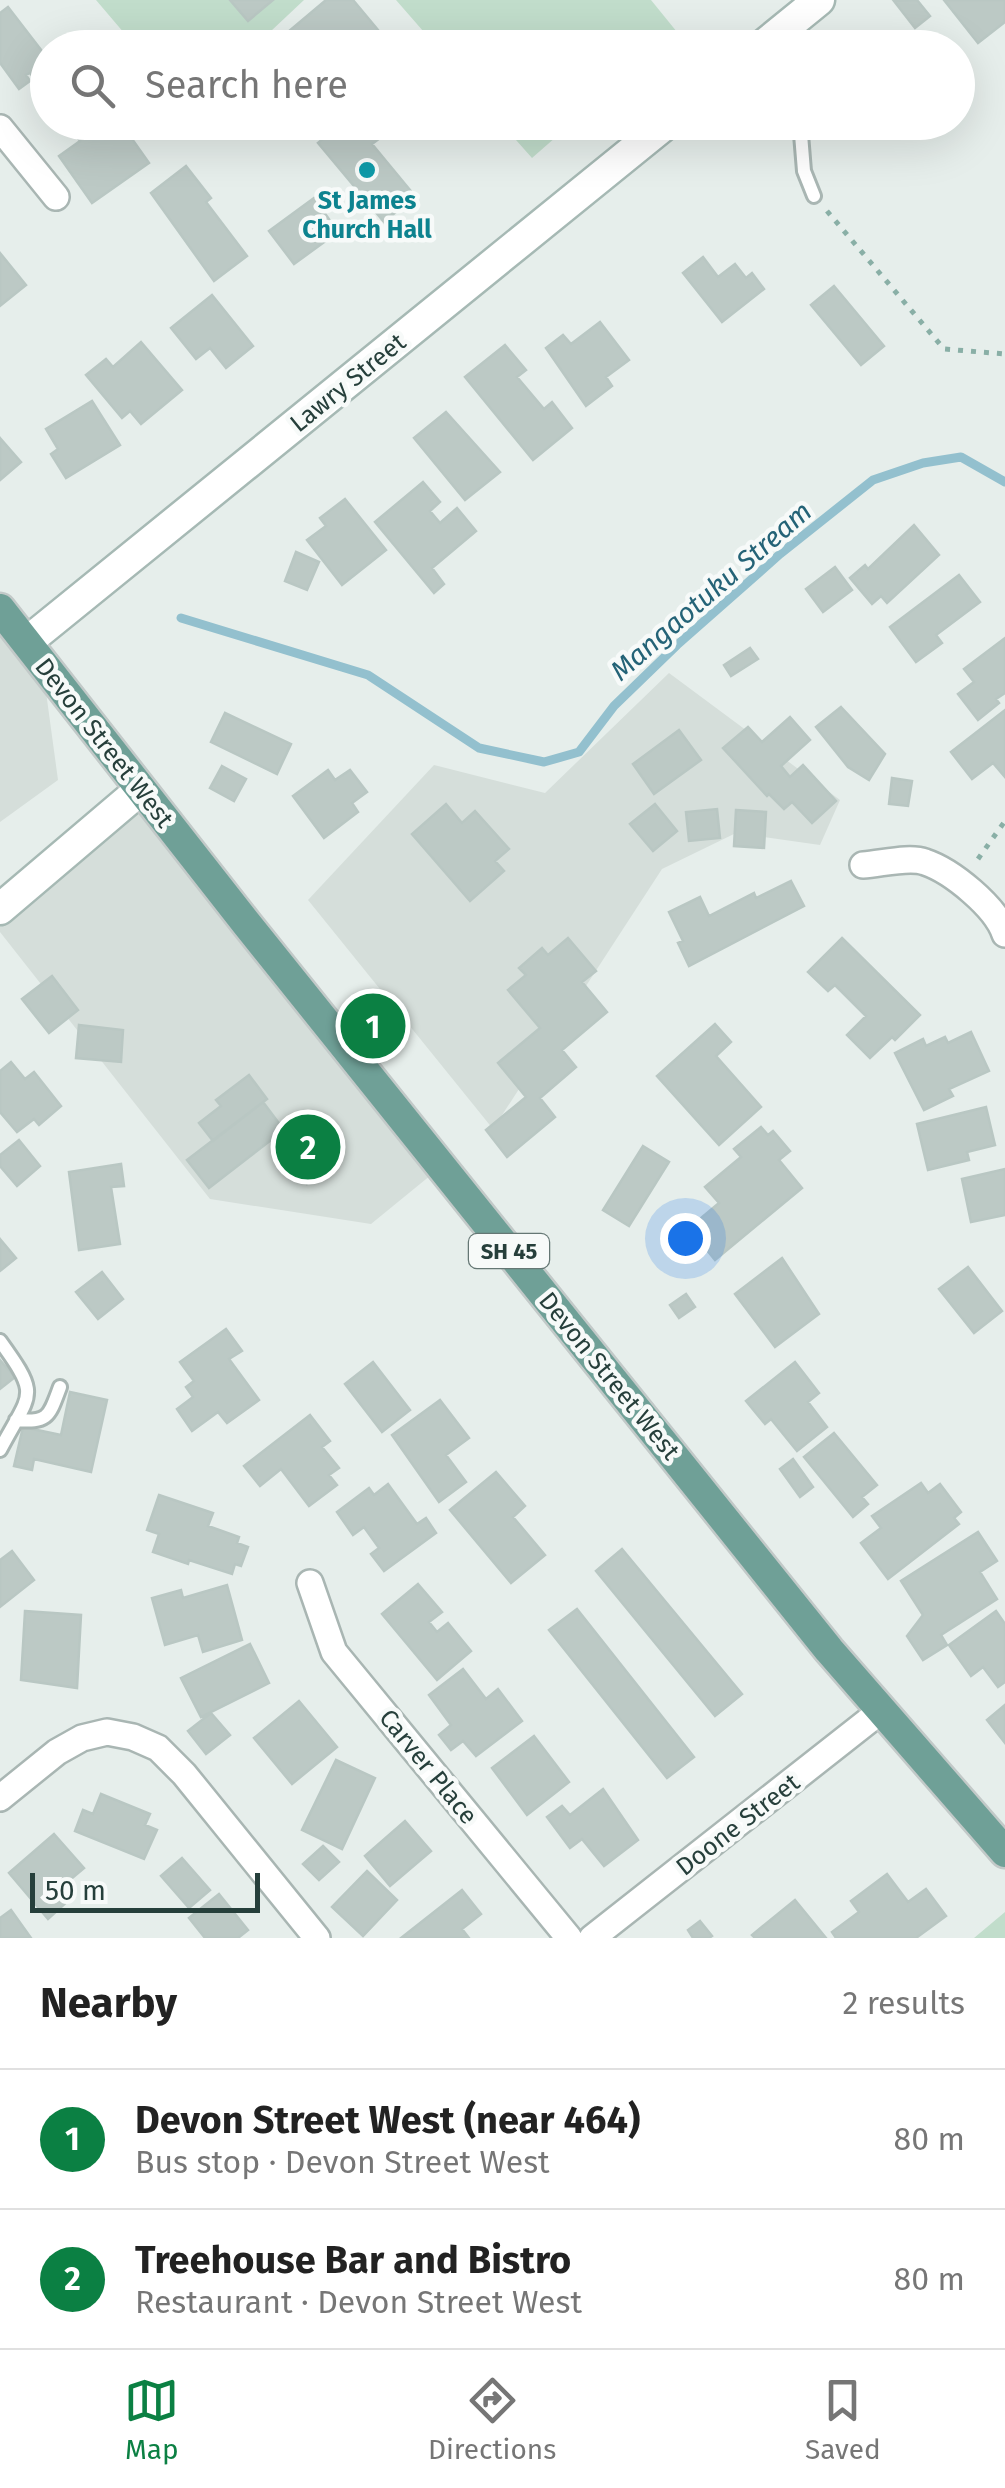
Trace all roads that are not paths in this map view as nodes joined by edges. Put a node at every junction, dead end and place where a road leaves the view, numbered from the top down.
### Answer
1 (819, 0) edge
2 (787, 30) edge
3 (0, 128) edge
4 (646, 140) edge
5 (801, 140) edge
6 (814, 196) road end
7 (56, 197) dead end
8 (0, 610) edge
9 (27, 642) junction
10 (140, 790) junction
11 (863, 865) dead end
12 (0, 909) edge
13 (1005, 934) edge
14 (0, 1341) edge
15 (60, 1387) dead end
16 (16, 1420) junction
17 (0, 1450) edge
18 (310, 1583) dead end
19 (882, 1710) junction
20 (0, 1798) edge
21 (1005, 1852) edge
22 (317, 1938) edge
23 (568, 1938) edge
24 (592, 1938) edge

1 - 2 street
3 - 7 street
4 - 9 street, Lawry Street
5 - 6 lane
8 - 9 main road, Devon Street West / SH 45
9 - 10 main road, Devon Street West / SH 45
10 - 12 street
10 - 19 main road, Devon Street West / SH 45
11 - 13 street
14 - 16 lane
15 - 16 lane
16 - 17 lane
18 - 23 street, Carver Place
19 - 21 main road, Devon Street West / SH 45
19 - 24 street, Doone Street
20 - 22 street

